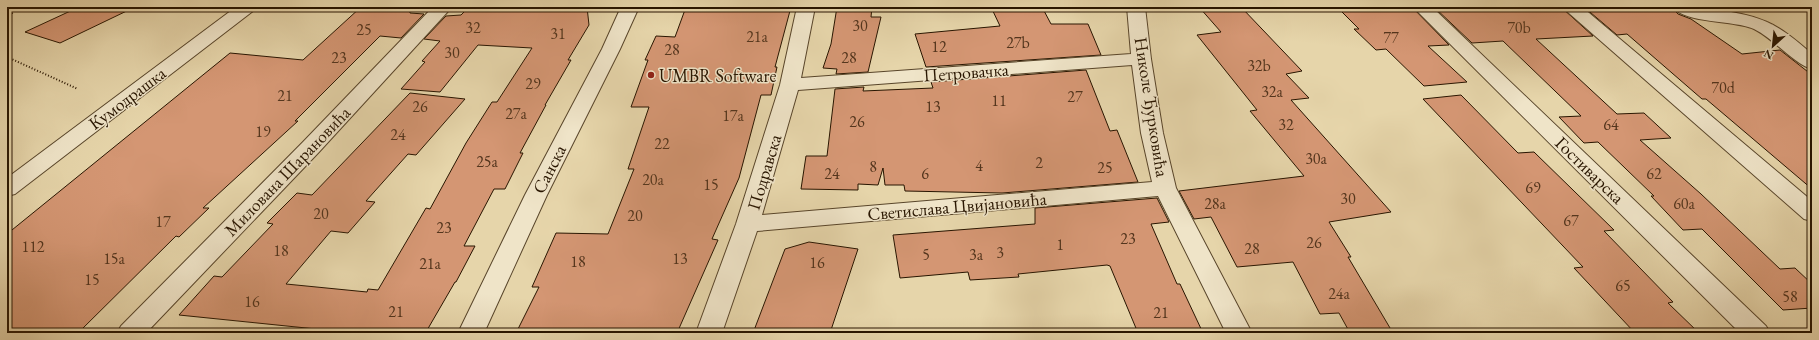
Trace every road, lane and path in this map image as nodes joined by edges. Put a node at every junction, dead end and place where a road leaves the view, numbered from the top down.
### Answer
1 (16, 7) edge
2 (247, 7) edge
3 (443, 7) edge
4 (630, 7) edge
5 (806, 7) edge
6 (1136, 7) edge
7 (1422, 7) edge
8 (1570, 7) edge
9 (1682, 7) edge
10 (7, 21) edge
11 (7, 57) edge
12 (1141, 59) junction
13 (1812, 63) edge
14 (790, 85) junction
15 (78, 89) dead end
16 (1165, 188) junction
17 (7, 189) edge
18 (1812, 213) edge
19 (748, 224) junction
20 (130, 333) edge
21 (471, 333) edge
22 (709, 333) edge
23 (1239, 333) edge
24 (1757, 333) edge

1 - 10 path
2 - 17 street, Кумодрашка
3 - 20 street, Милована Шарановића
4 - 21 street, Санска
5 - 14 street, Подравска
6 - 12 street, Николе Ђурковића
7 - 24 street, Гостиварска
8 - 18 street
9 - 13 street
11 - 15 path
12 - 14 street, Петровачка
12 - 16 street, Николе Ђурковића
14 - 19 street, Подравска
16 - 19 street, Светислава Цвијановића
16 - 23 street, Николе Ђурковића
19 - 22 street, Подравска

